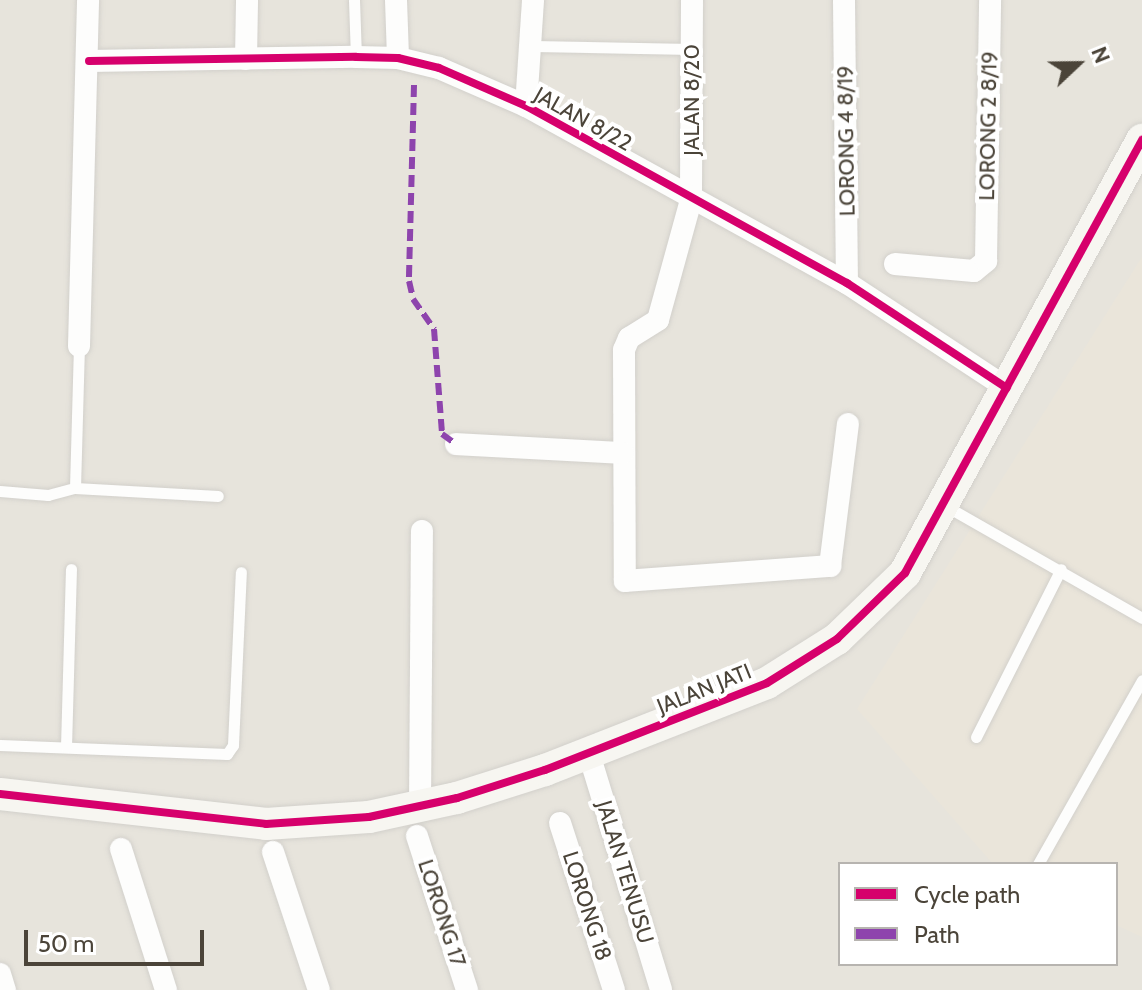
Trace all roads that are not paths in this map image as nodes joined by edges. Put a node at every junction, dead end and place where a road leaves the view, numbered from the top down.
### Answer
1 (88, 0) edge
2 (247, 0) edge
3 (354, 0) edge
4 (396, 0) edge
5 (533, 0) edge
6 (692, 0) edge
7 (844, 0) edge
8 (990, 0) edge
9 (533, 46) junction
10 (692, 49) junction
11 (356, 57) junction
12 (398, 58) junction
13 (246, 59) junction
14 (89, 61) junction
15 (526, 106) junction
16 (1142, 140) edge
17 (691, 200) junction
18 (895, 264) dead end
19 (847, 283) junction
20 (79, 346) joint
21 (1007, 388) junction
22 (848, 424) dead end
23 (456, 444) dead end
24 (623, 453) junction
25 (75, 488) junction
26 (0, 491) edge
27 (218, 496) dead end
28 (943, 505) junction
29 (422, 531) dead end
30 (71, 569) dead end
31 (1061, 569) junction
32 (241, 572) dead end
33 (1142, 618) edge
34 (1142, 680) edge
35 (976, 737) dead end
36 (0, 745) edge
37 (66, 747) junction
38 (589, 754) junction
39 (0, 794) edge
40 (419, 822) junction
41 (560, 823) dead end
42 (121, 849) dead end
43 (273, 852) dead end
44 (1039, 862) edge
45 (0, 974) edge
46 (5, 990) edge
47 (166, 990) edge
48 (319, 990) edge
49 (467, 990) edge
50 (614, 990) edge
51 (661, 990) edge

1 - 14 street
2 - 13 street
3 - 11 lane
4 - 12 street
5 - 9 street
6 - 10 street, JALAN 8/20
7 - 19 street, LORONG 4 8/19
8 - 18 street, LORONG 2 8/19
9 - 10 lane
9 - 15 street
10 - 17 street, JALAN 8/20
11 - 12 street, JALAN 8/22
11 - 13 street, JALAN 8/22
12 - 15 street, JALAN 8/22
13 - 14 street, JALAN 8/22
14 - 20 street
15 - 17 street, JALAN 8/22
16 - 21 street, JALAN JATI
17 - 19 street, JALAN 8/22
17 - 24 street, JALAN 8/20
19 - 21 street, JALAN 8/22
20 - 25 lane
21 - 28 street, JALAN JATI
22 - 24 street
23 - 24 street
25 - 26 lane
25 - 27 lane
28 - 31 lane
28 - 38 street, JALAN JATI
29 - 40 street, LORONG 17
30 - 37 lane
31 - 33 lane
31 - 35 lane
32 - 37 lane
34 - 44 lane
36 - 37 lane
38 - 40 street, JALAN JATI
38 - 51 street, JALAN TENUSU
39 - 40 street, JALAN JATI
40 - 49 street, LORONG 17
41 - 50 street, LORONG 18
42 - 47 street
43 - 48 street
45 - 46 street

